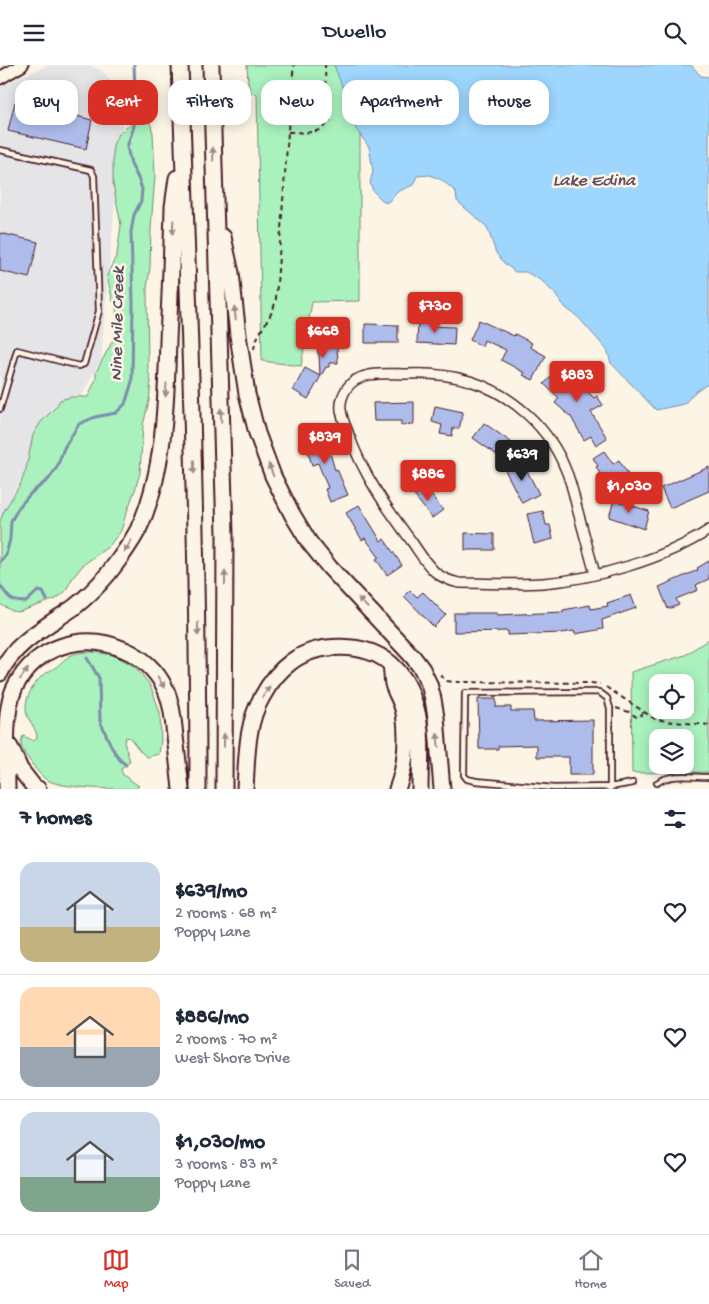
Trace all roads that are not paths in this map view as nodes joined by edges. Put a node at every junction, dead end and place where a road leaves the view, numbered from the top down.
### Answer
1 (22, 65) edge
2 (180, 65) edge
3 (210, 65) edge
4 (0, 78) edge
5 (182, 127) junction
6 (0, 150) edge
7 (215, 203) junction
8 (0, 409) edge
9 (709, 530) edge
10 (595, 574) junction
11 (391, 664) junction
12 (0, 673) edge
13 (8, 741) junction
14 (709, 777) edge
15 (633, 783) dead end
16 (657, 783) dead end
17 (610, 788) edge
18 (7, 789) edge
19 (38, 789) edge
20 (180, 789) edge
21 (198, 789) edge
22 (224, 789) edge
23 (245, 789) edge
24 (397, 789) edge
25 (420, 789) edge
26 (442, 789) edge

1 - 4 street
2 - 5 highway
7 -> 3 highway
5 -> 12 highway
5 -> 21 highway
6 - 8 lane
22 -> 7 highway
26 -> 7 highway
9 - 10 street
10 - 10 street
23 -> 11 highway
11 - 24 highway
11 - 25 highway
13 - 18 highway
13 - 19 highway
13 -> 20 highway
14 - 16 lane
15 - 17 lane
17 - 17 lane

